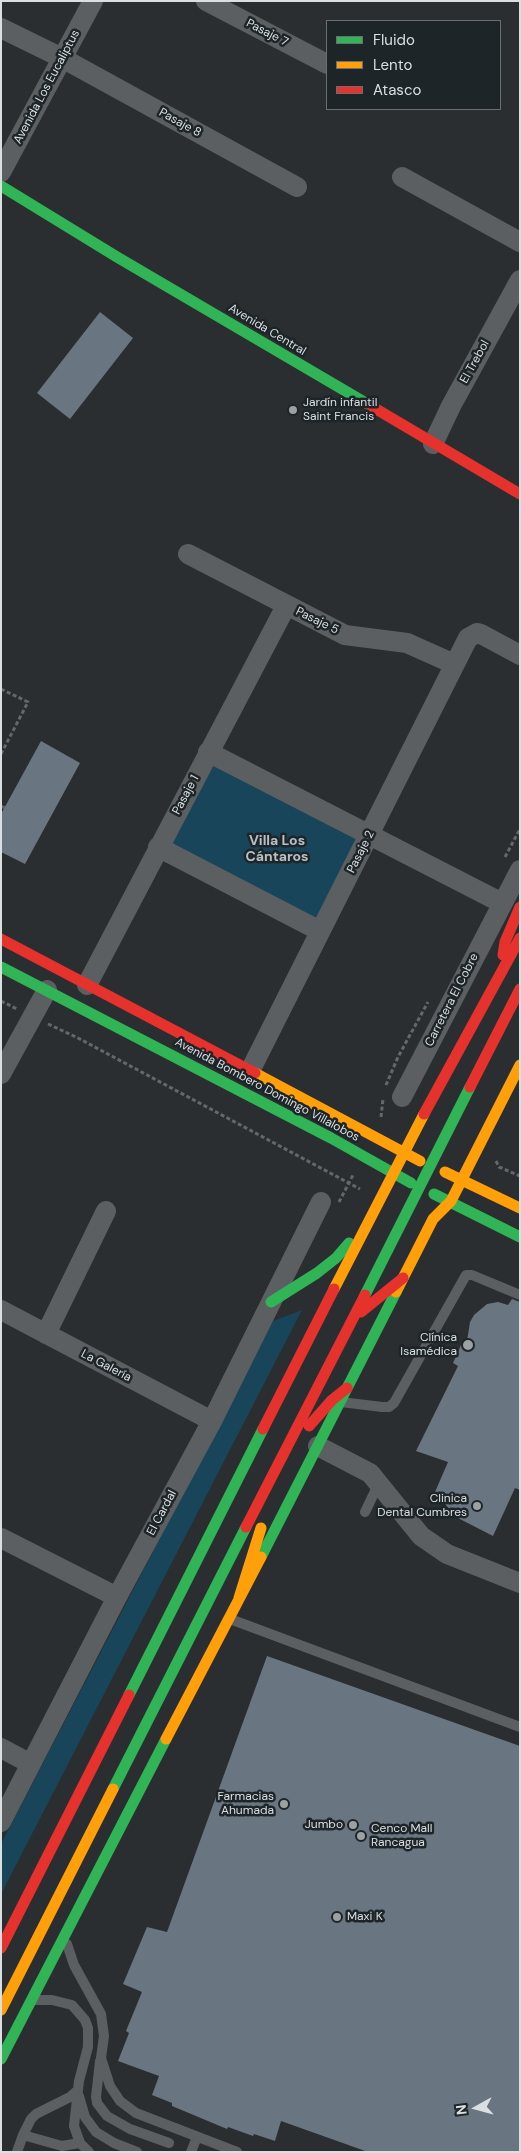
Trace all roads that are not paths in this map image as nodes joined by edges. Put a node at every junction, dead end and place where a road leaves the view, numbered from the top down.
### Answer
1 (93, 1) edge
2 (206, 1) edge
3 (1, 28) edge
4 (62, 58) junction
5 (326, 63) edge
6 (1, 172) edge
7 (402, 177) dead end
8 (1, 186) edge
9 (297, 187) dead end
10 (520, 242) edge
11 (520, 280) edge
12 (433, 444) junction
13 (520, 494) edge
14 (188, 554) dead end
15 (286, 606) junction
16 (520, 655) edge
17 (454, 664) junction
18 (208, 752) junction
19 (370, 836) junction
20 (158, 848) junction
21 (520, 870) edge
22 (511, 905) edge
23 (320, 931) junction
24 (520, 938) edge
25 (1, 939) edge
26 (1, 967) edge
27 (501, 974) junction
28 (87, 985) junction
29 (520, 989) edge
30 (47, 990) junction
31 (502, 1049) dead end
32 (482, 1064) junction
33 (520, 1065) edge
34 (250, 1071) junction
35 (1, 1074) edge
36 (402, 1097) dead end
37 (404, 1153) junction
38 (430, 1166) junction
39 (394, 1175) junction
40 (461, 1179) junction
41 (419, 1187) junction
42 (451, 1201) junction
43 (321, 1202) dead end
44 (520, 1208) edge
45 (106, 1211) dead end
46 (367, 1223) junction
47 (520, 1236) edge
48 (403, 1278) junction
49 (520, 1295) edge
50 (271, 1302) junction
51 (1, 1310) edge
52 (348, 1329) junction
53 (46, 1334) junction
54 (347, 1388) junction
55 (340, 1402) junction
56 (212, 1421) junction
57 (318, 1446) junction
58 (275, 1471) junction
59 (378, 1483) junction
60 (365, 1512) dead end
61 (1, 1538) edge
62 (520, 1583) edge
63 (117, 1597) junction
64 (238, 1598) junction
65 (229, 1619) junction
66 (520, 1727) edge
67 (1, 1748) edge
68 (31, 1764) junction
69 (1, 1822) edge
70 (64, 1936) junction
71 (1, 1948) edge
72 (31, 2000) junction
73 (1, 2010) edge
74 (101, 2058) junction
75 (1, 2060) edge
76 (78, 2090) junction
77 (23, 2135) junction
78 (197, 2137) junction
79 (80, 2143) junction
80 (169, 2143) dead end
81 (17, 2152) edge
82 (89, 2152) edge
83 (137, 2152) edge
84 (191, 2152) edge
85 (237, 2152) edge

1 - 4 street, Avenida Los Eucaliptus
2 - 5 street, Pasaje 7
3 - 4 street
4 - 6 street, Avenida Los Eucaliptus
4 - 9 street, Pasaje 8
7 - 10 street
8 - 12 main road, Avenida Central
11 - 12 street, El Trebol
12 - 13 main road, Avenida Central
14 - 15 street, Pasaje 5
15 - 17 street, Pasaje 5
15 - 18 street, Pasaje 1
16 - 17 street, Pasaje 2
17 - 19 street, Pasaje 2
18 - 19 street
18 - 20 street, Pasaje 1
19 - 22 street
19 - 23 street, Pasaje 2
20 - 23 street
20 - 28 street, Pasaje 1
21 - 22 street, Carretera El Cobre
22 - 27 main road
22 - 36 street, Carretera El Cobre
23 - 34 street, Pasaje 2
24 - 27 main road
25 - 28 main road, Avenida Bombero Domingo Villalobos
26 - 30 main road, Avenida Bombero Domingo Villalobos
27 - 37 main road
28 - 34 main road, Avenida Bombero Domingo Villalobos
29 - 32 main road
30 - 35 street
30 - 39 main road, Avenida Bombero Domingo Villalobos
31 - 32 main road
32 - 38 main road
33 - 40 main road
34 - 37 main road, Avenida Bombero Domingo Villalobos
37 - 38 main road, Avenida Bombero Domingo Villalobos
37 - 39 main road
38 - 40 main road, Avenida Bombero Domingo Villalobos
38 - 41 main road
39 - 41 main road, Avenida Bombero Domingo Villalobos
39 - 46 main road
40 - 42 main road
40 - 44 main road, Avenida Bombero Domingo Villalobos
41 - 42 main road, Avenida Bombero Domingo Villalobos
41 - 52 main road
42 - 47 main road, Avenida Bombero Domingo Villalobos
42 - 48 main road
43 - 50 street, El Cardal
45 - 53 street
46 - 50 main road
46 - 71 main road
48 - 52 main road
48 - 54 main road
49 - 55 lane
50 - 56 street, El Cardal
51 - 53 street, La Galería
52 - 58 main road
53 - 56 street, La Galería
54 - 55 main road
54 - 58 main road
55 - 57 main road
56 - 63 street, El Cardal
57 - 59 street
57 - 64 main road
58 - 64 main road
58 - 73 main road
59 - 60 lane
59 - 62 street
61 - 63 street
63 - 68 street, El Cardal
64 - 65 main road
65 - 66 lane
65 - 70 main road
67 - 68 street
68 - 69 street, El Cardal
70 - 72 main road
70 - 74 lane
72 - 75 main road
72 - 76 lane
74 - 78 lane
74 - 80 lane
76 - 77 lane
76 - 79 lane
76 - 83 lane
77 - 79 lane
77 - 81 lane
78 - 84 lane
78 - 85 lane
79 - 82 lane

